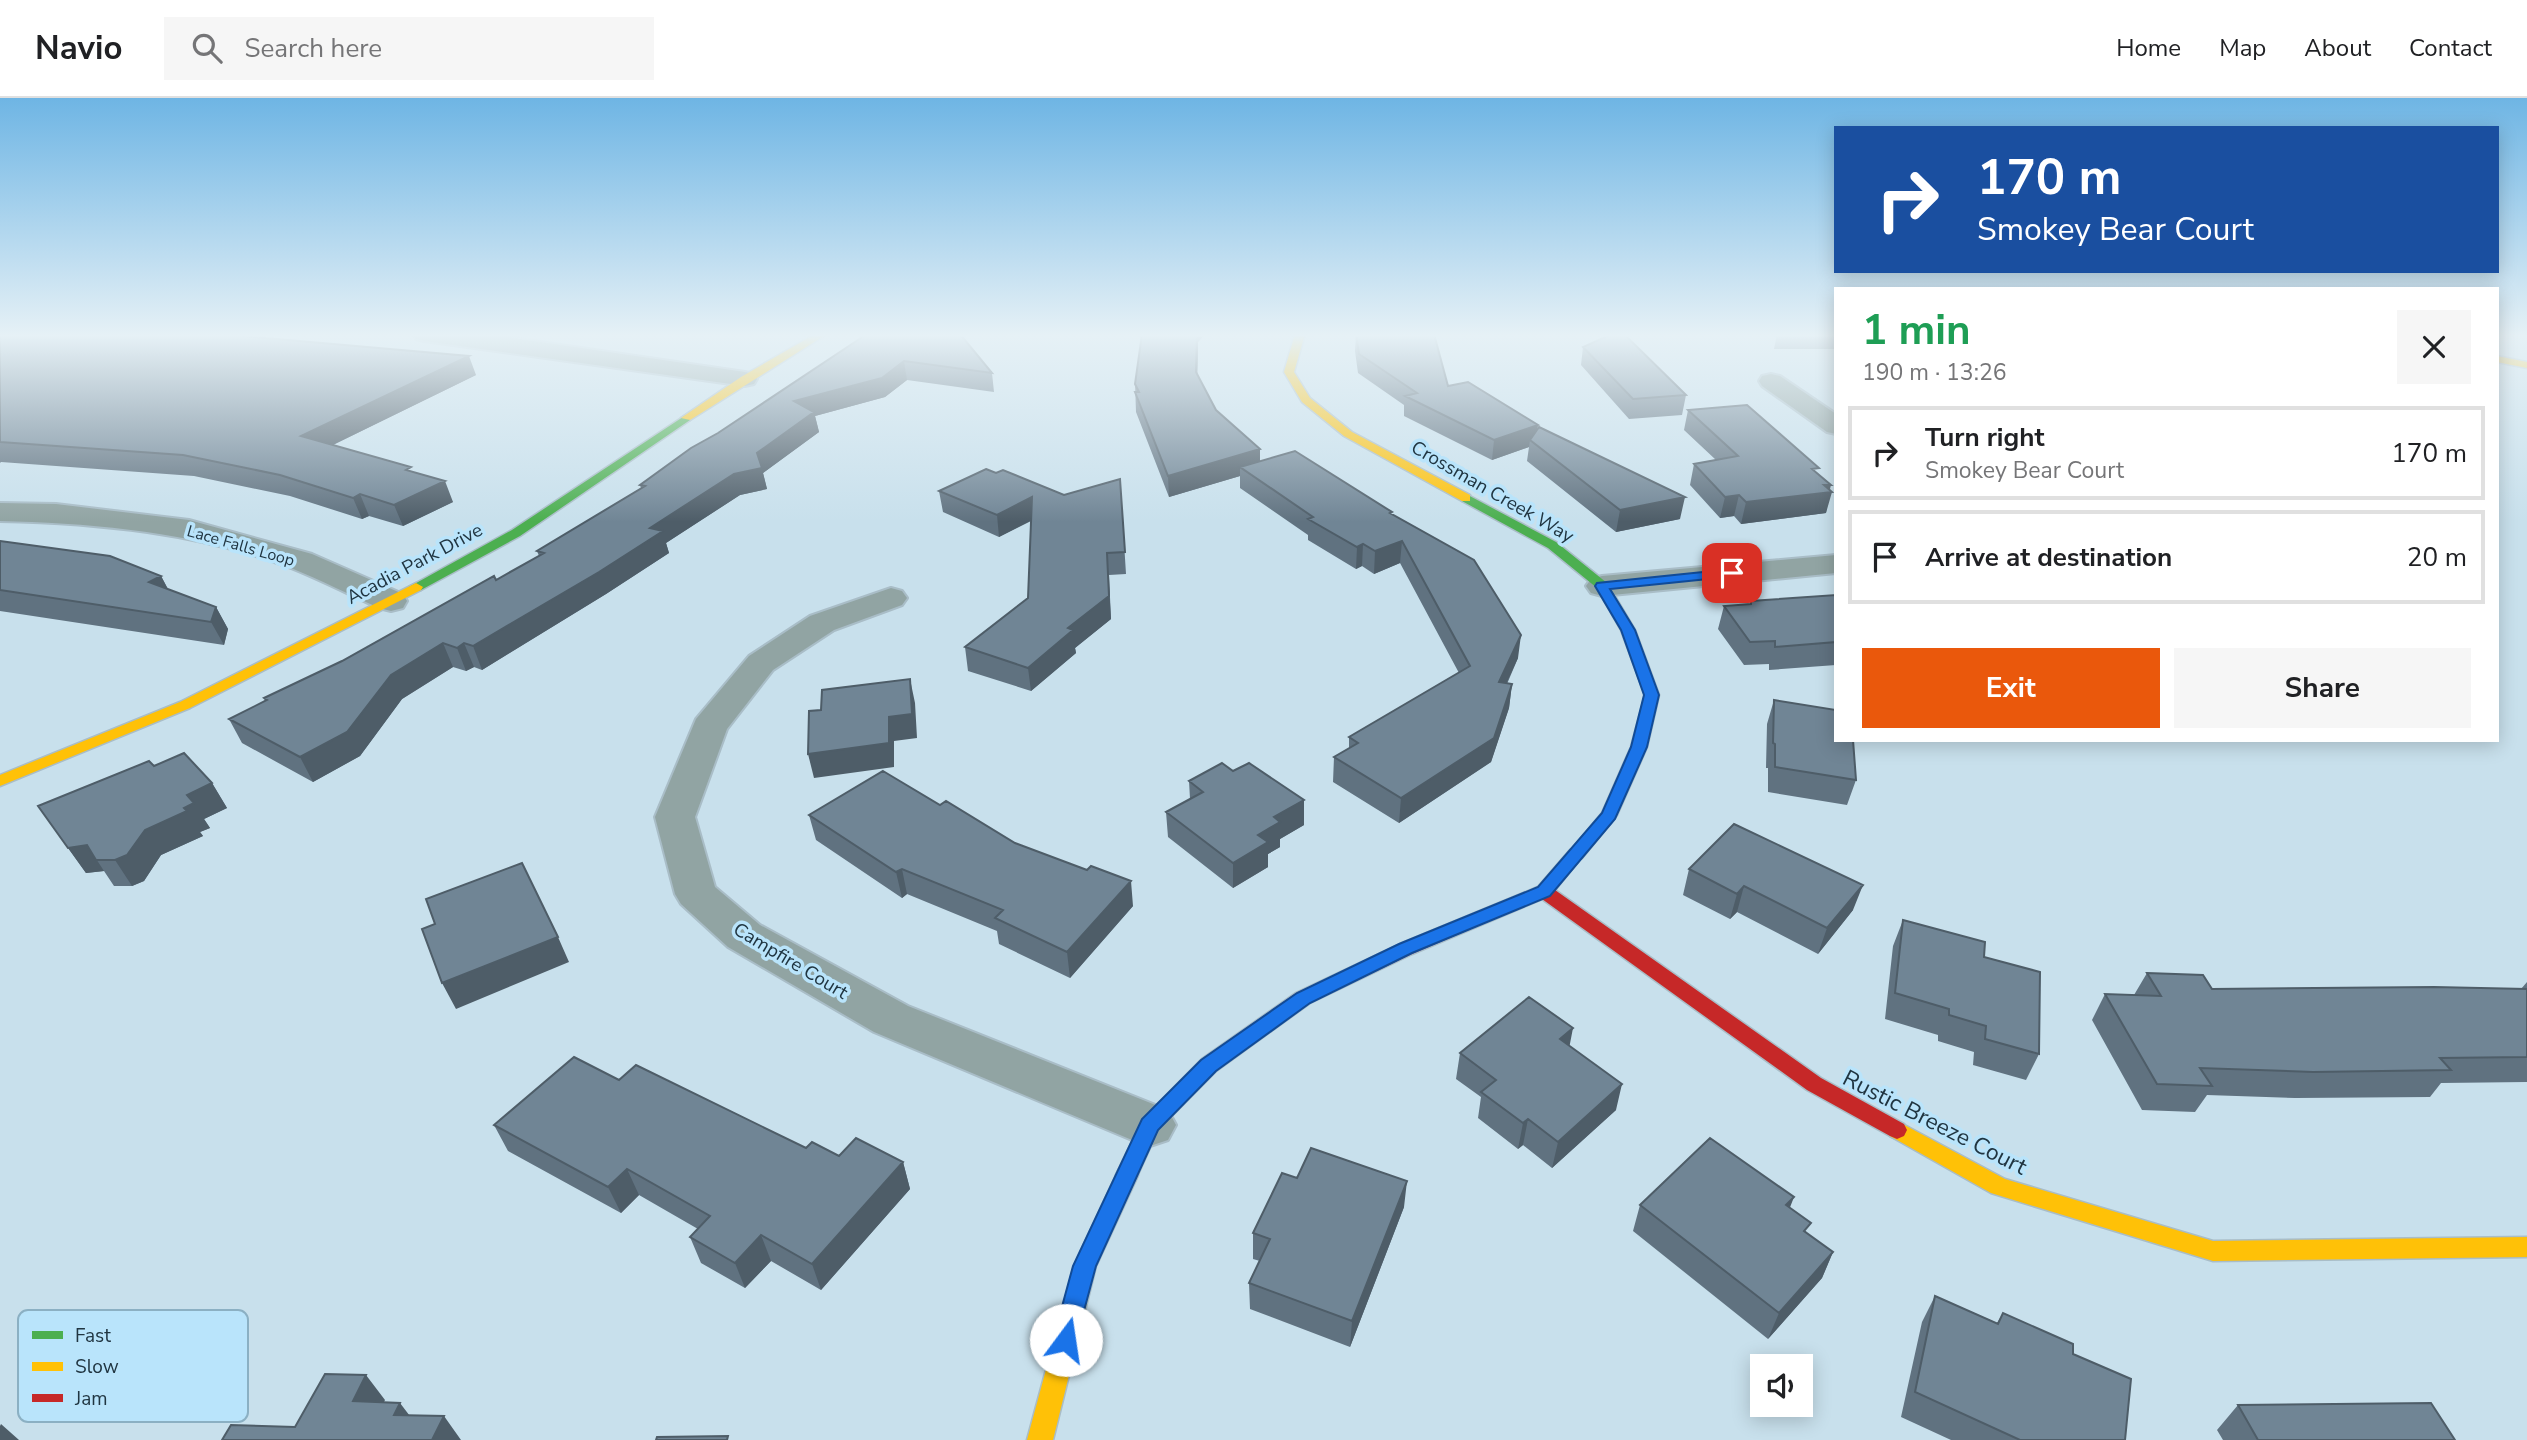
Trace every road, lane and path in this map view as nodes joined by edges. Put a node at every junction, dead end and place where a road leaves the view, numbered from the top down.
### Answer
1 (719, 397) edge
2 (1304, 397) edge
3 (1794, 397) edge
4 (1834, 425) edge
5 (0, 512) edge
6 (1834, 564) edge
7 (1602, 586) junction
8 (891, 598) dead end
9 (391, 601) junction
10 (0, 781) edge
11 (1544, 891) junction
12 (1150, 1125) junction
13 (2527, 1247) edge
14 (1040, 1440) edge

1 - 9 street, Acadia Park Drive
2 - 7 street, Crossman Creek Way
3 - 4 street
5 - 9 street, Lace Falls Loop
6 - 7 street
7 - 11 street, Crossman Creek Way
8 - 12 street, Campfire Court
9 - 10 street, Acadia Park Drive
11 - 12 street, Crossman Creek Way
11 - 13 street, Rustic Breeze Court
12 - 14 street, Crossman Creek Way

